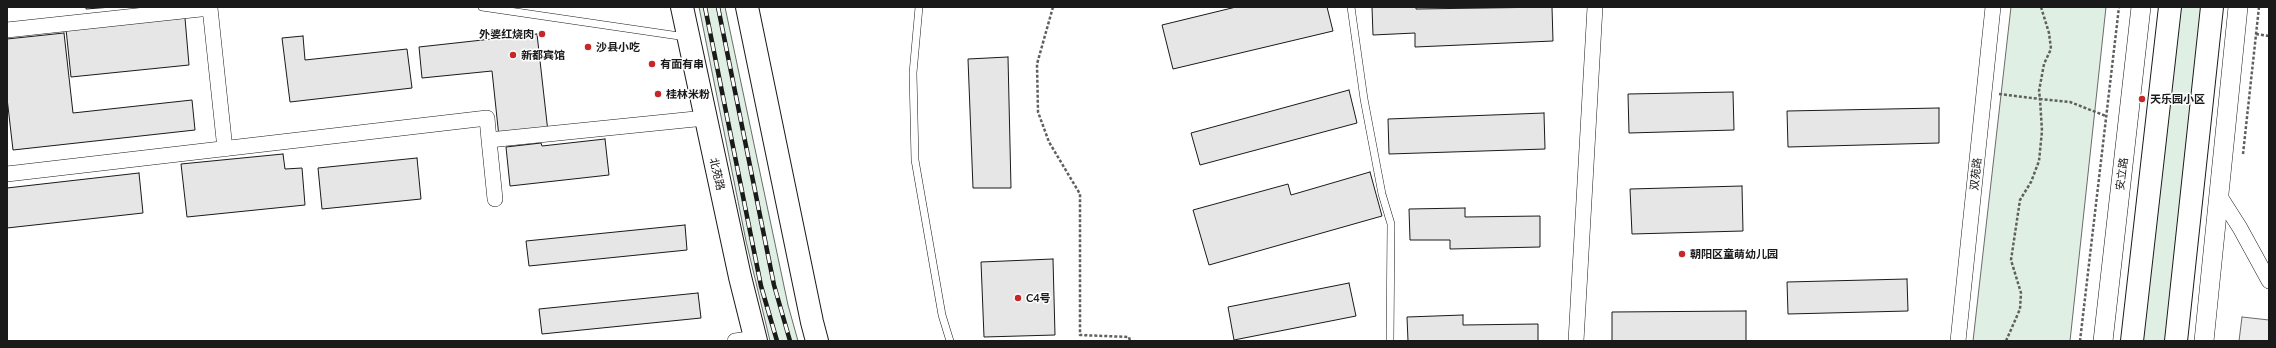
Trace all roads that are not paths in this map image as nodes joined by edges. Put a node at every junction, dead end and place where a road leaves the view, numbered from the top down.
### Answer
1 (482, 7) edge
2 (682, 7) edge
3 (747, 7) edge
4 (919, 7) edge
5 (1351, 7) edge
6 (1595, 7) edge
7 (1993, 7) edge
8 (2141, 7) edge
9 (2170, 7) edge
10 (2212, 7) edge
11 (2238, 7) edge
12 (7, 30) edge
13 (688, 37) junction
14 (705, 118) junction
15 (489, 140) junction
16 (225, 149) junction
17 (7, 174) edge
18 (2219, 195) junction
19 (496, 199) dead end
20 (2269, 281) edge
21 (749, 340) edge
22 (817, 341) edge
23 (950, 341) edge
24 (1390, 341) edge
25 (1576, 341) edge
26 (1958, 341) edge
27 (2103, 341) edge
28 (2132, 341) edge
29 (2176, 341) edge
30 (2204, 341) edge

1 - 13 lane
2 - 13 main road, 北苑路
3 - 22 main road
4 - 23 lane
5 - 24 lane
6 - 25 street
7 - 26 street, 双苑路
8 - 27 street, 安立路
9 - 28 main road
10 - 29 main road
11 - 18 street
12 - 16 street
13 - 14 main road, 北苑路
14 - 15 street
14 - 21 main road, 北苑路
15 - 16 street
15 - 19 street
16 - 17 street
18 - 20 street
18 - 30 street

